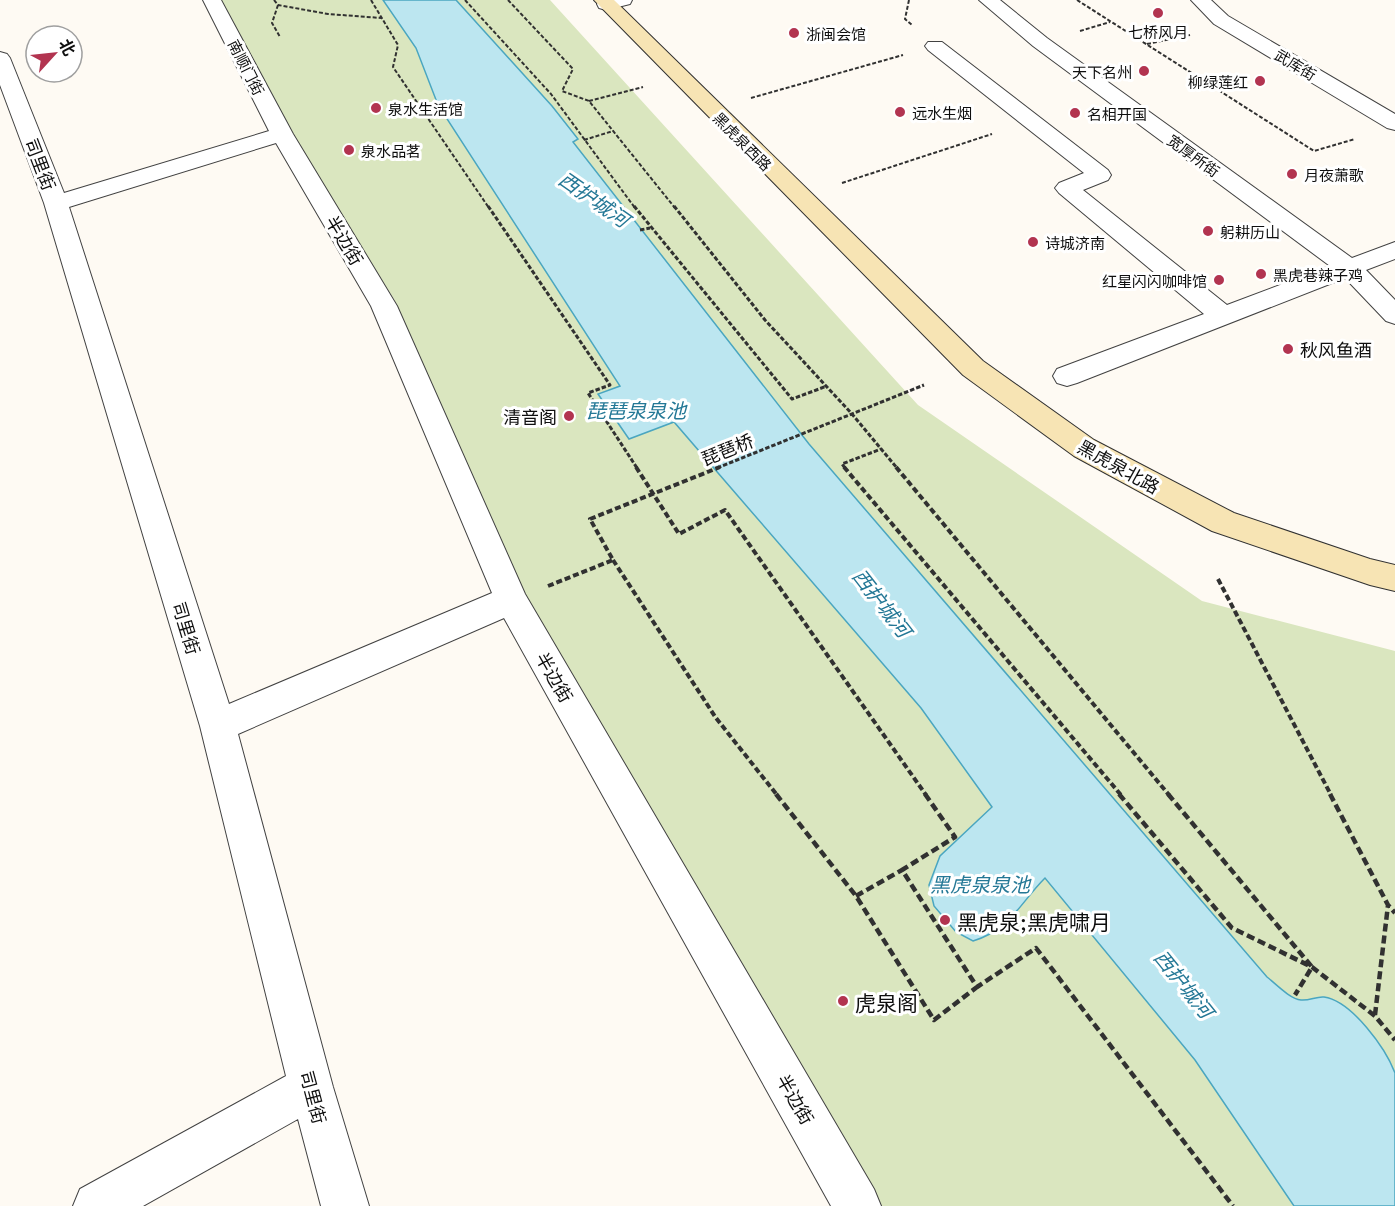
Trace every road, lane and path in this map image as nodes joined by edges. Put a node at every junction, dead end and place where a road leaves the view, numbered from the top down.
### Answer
1 (212, 0) edge
2 (274, 0) edge
3 (371, 0) edge
4 (465, 0) edge
5 (508, 0) edge
6 (909, 0) edge
7 (988, 0) edge
8 (1077, 0) edge
9 (1200, 0) edge
10 (611, 1) edge
11 (278, 5) junction
12 (382, 18) junction
13 (280, 37) dead end
14 (935, 46) junction
15 (0, 58) edge
16 (646, 86) dead end
17 (748, 99) dead end
18 (589, 101) junction
19 (1029, 122) junction
20 (1395, 123) edge
21 (613, 131) junction
22 (282, 134) junction
23 (1360, 138) dead end
24 (584, 140) junction
25 (842, 183) dead end
26 (56, 203) junction
27 (650, 228) junction
28 (640, 230) dead end
29 (1395, 250) edge
30 (1347, 267) junction
31 (884, 282) joint
32 (1395, 315) edge
33 (1225, 317) junction
34 (1067, 376) dead end
35 (924, 385) dead end
36 (827, 386) junction
37 (852, 414) junction
38 (812, 430) joint
39 (881, 449) junction
40 (653, 493) junction
41 (613, 560) junction
42 (1395, 578) edge
43 (1218, 579) dead end
44 (511, 600) junction
45 (218, 726) junction
46 (902, 870) junction
47 (856, 896) junction
48 (1388, 905) junction
49 (1395, 912) edge
50 (1312, 967) junction
51 (977, 987) junction
52 (1295, 995) dead end
53 (1375, 1016) junction
54 (1395, 1040) edge
55 (311, 1087) junction
56 (97, 1206) edge
57 (345, 1206) edge
58 (857, 1206) edge
59 (1233, 1206) edge

1 - 22 street, 南顺门街
2 - 11 path
3 - 12 path
4 - 24 path
5 - 18 path
6 - 14 path
7 - 30 street, 宽厚所街
8 - 23 path
9 - 20 street, 武库街
10 - 31 street, 黑虎泉西路
11 - 12 path
11 - 13 path
12 - 40 path
14 - 17 path
14 - 19 street
15 - 26 street, 司里街
16 - 18 path
18 - 21 path
19 - 25 path
19 - 33 street
21 - 24 path
21 - 36 path
22 - 26 street
22 - 44 street, 半边街
24 - 27 path
26 - 45 street, 司里街
27 - 28 path
27 - 36 path
29 - 30 street
30 - 32 street, 宽厚所街
30 - 33 street
31 - 42 street, 黑虎泉北路
33 - 34 street
35 - 37 path
36 - 37 path
37 - 38 path
37 - 39 path
38 - 40 path, 琵琶桥
39 - 50 path
39 - 50 path
40 - 41 path
40 - 46 path
41 - 44 path
41 - 47 path
43 - 48 path
44 - 45 street
44 - 58 street, 半边街
45 - 55 street, 司里街
46 - 47 path
46 - 51 path
47 - 51 path
48 - 49 path
48 - 53 path
50 - 52 path
50 - 53 path
51 - 59 path
53 - 54 path
55 - 56 street
55 - 57 street, 司里街

